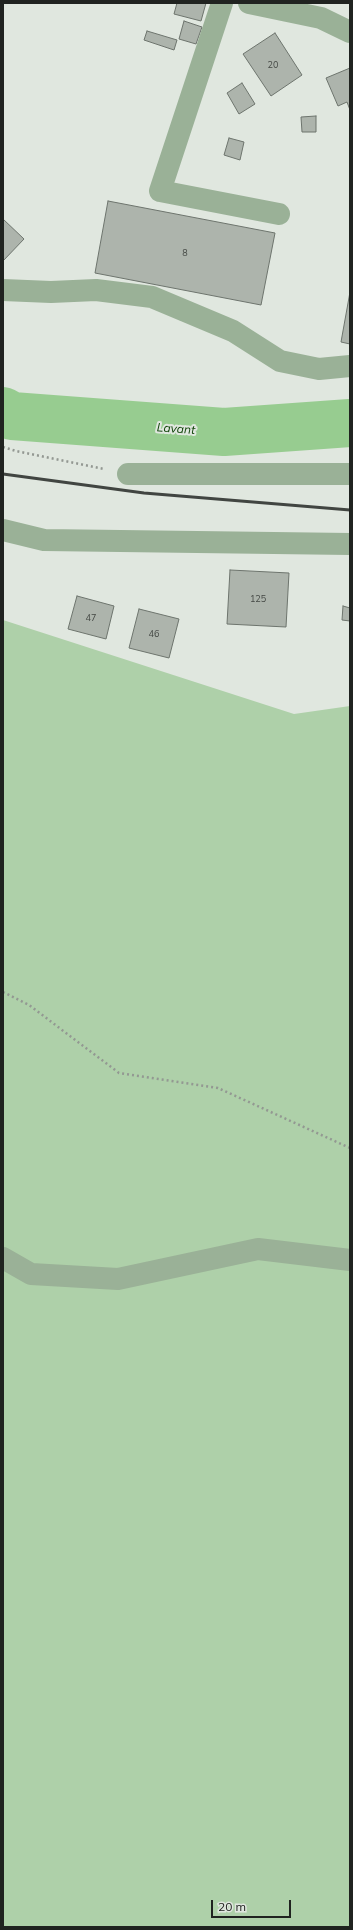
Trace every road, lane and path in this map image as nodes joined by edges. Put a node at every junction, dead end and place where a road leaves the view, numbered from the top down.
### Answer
1 (222, 3) edge
2 (249, 3) edge
3 (350, 32) edge
4 (279, 214) dead end
5 (3, 290) edge
6 (350, 366) edge
7 (3, 447) edge
8 (128, 474) joint
9 (350, 474) edge
10 (3, 530) edge
11 (350, 544) edge
12 (3, 992) edge
13 (350, 1148) edge
14 (3, 1258) edge
15 (350, 1260) edge

1 - 4 street
2 - 3 street
5 - 6 street
7 - 8 path
8 - 9 street
10 - 11 street
12 - 13 path
14 - 15 street

